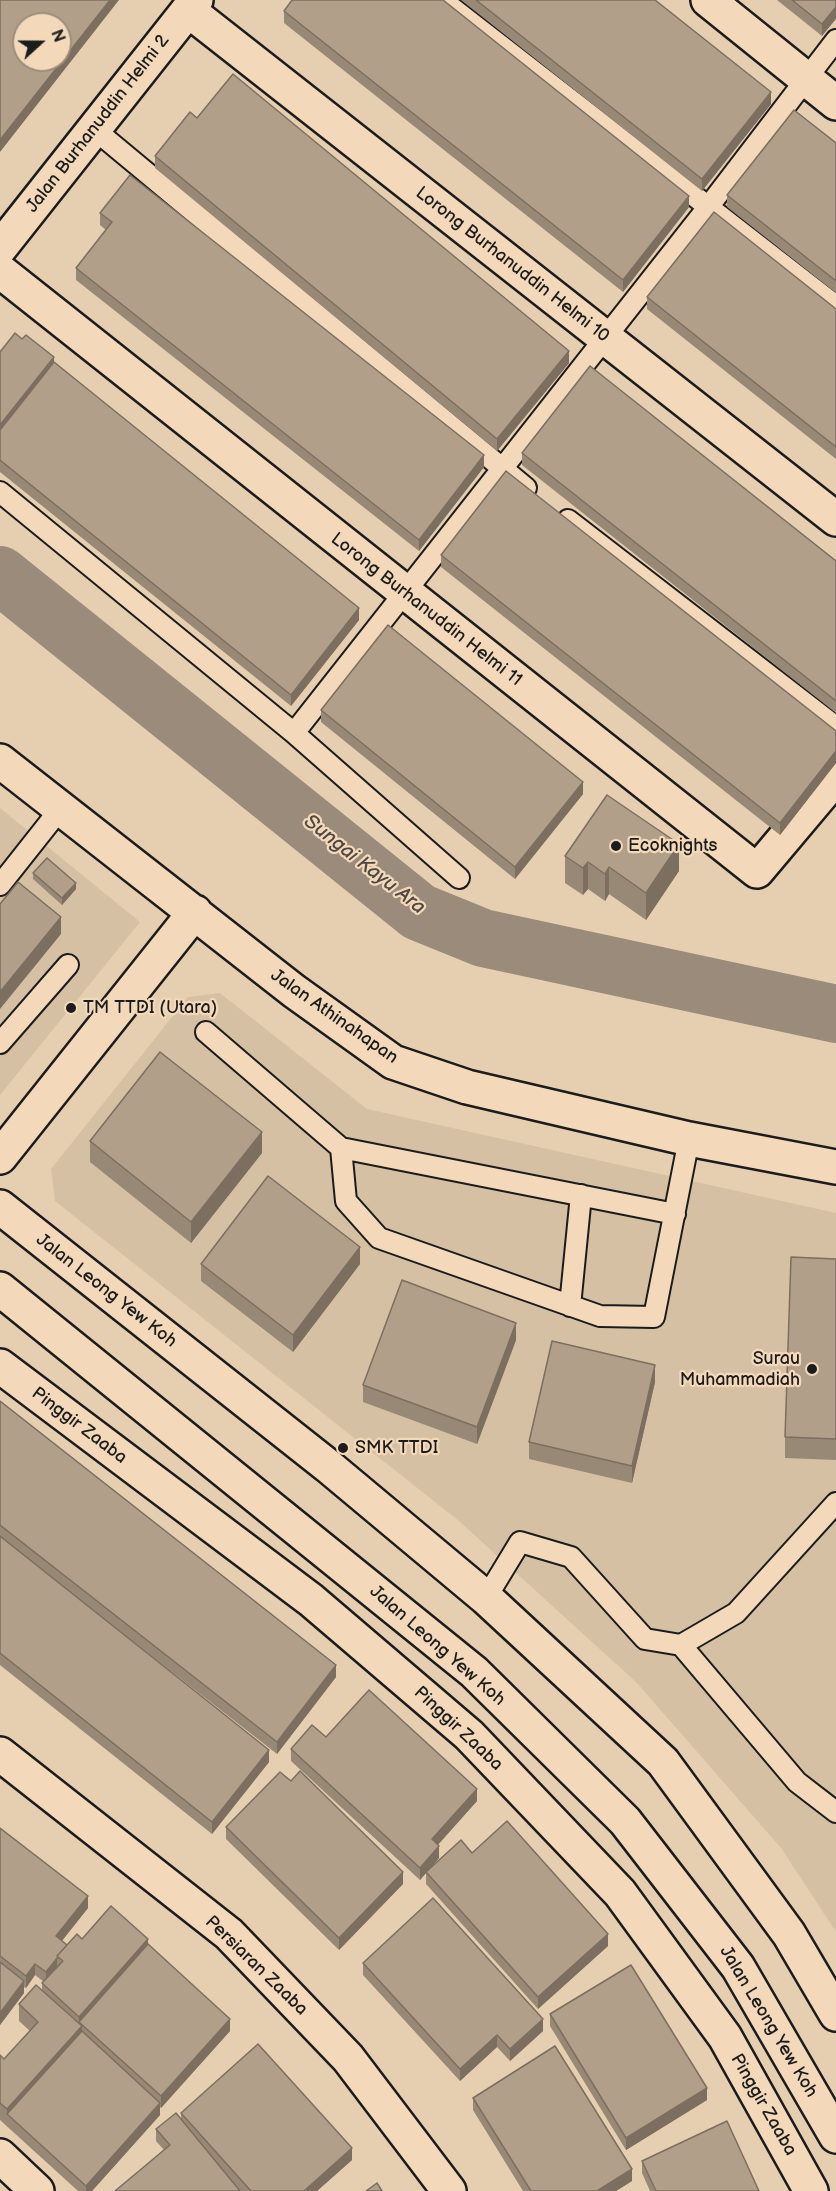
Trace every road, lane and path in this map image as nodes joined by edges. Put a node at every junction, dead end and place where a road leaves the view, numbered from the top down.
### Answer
1 (442, 0) edge
2 (708, 0) edge
3 (192, 5) edge
4 (836, 40) edge
5 (805, 79) junction
6 (836, 103) edge
7 (94, 129) junction
8 (709, 206) junction
9 (0, 248) edge
10 (0, 271) edge
11 (836, 306) edge
12 (605, 338) junction
13 (502, 469) junction
14 (0, 492) edge
15 (836, 519) edge
16 (403, 592) junction
17 (836, 727) edge
18 (294, 733) junction
19 (0, 760) edge
20 (836, 777) edge
21 (61, 808) junction
22 (459, 878) dead end
23 (0, 885) edge
24 (195, 912) junction
25 (68, 966) dead end
26 (207, 1032) dead end
27 (0, 1043) edge
28 (689, 1139) junction
29 (341, 1148) junction
30 (0, 1157) edge
31 (836, 1167) edge
32 (580, 1195) junction
33 (0, 1207) edge
34 (675, 1214) junction
35 (0, 1289) edge
36 (570, 1306) junction
37 (0, 1366) edge
38 (836, 1503) edge
39 (486, 1598) junction
40 (681, 1645) junction
41 (0, 1754) edge
42 (836, 1812) edge
43 (836, 2014) edge
44 (836, 2136) edge
45 (0, 2156) edge
46 (37, 2191) edge
47 (448, 2191) edge
48 (812, 2191) edge

1 - 8 lane
2 - 5 street
3 - 7 street, Jalan Burhanuddin Helmi 2
3 - 12 street, Lorong Burhanuddin Helmi 10
4 - 5 lane
5 - 6 street
5 - 8 lane
7 - 9 street, Jalan Burhanuddin Helmi 2
7 - 13 lane
8 - 11 lane
8 - 12 lane
10 - 16 street, Lorong Burhanuddin Helmi 11
12 - 13 lane
12 - 15 street, Lorong Burhanuddin Helmi 10
13 - 16 lane
13 - 17 lane
14 - 18 lane
16 - 18 lane
16 - 20 street, Lorong Burhanuddin Helmi 11
18 - 22 lane
19 - 21 street, Jalan Athinahapan
21 - 23 lane
21 - 24 street, Jalan Athinahapan
24 - 28 street, Jalan Athinahapan
24 - 30 street
25 - 27 lane
26 - 29 lane
28 - 31 street, Jalan Athinahapan
28 - 34 lane
29 - 32 lane
29 - 36 lane
32 - 34 lane
32 - 36 lane
33 - 39 street, Jalan Leong Yew Koh
34 - 36 lane
35 - 44 street, Jalan Leong Yew Koh
37 - 48 street, Pinggir Zaaba
38 - 40 lane
39 - 40 lane
39 - 43 street, Jalan Leong Yew Koh
40 - 42 lane
41 - 47 street, Persiaran Zaaba
45 - 46 street

